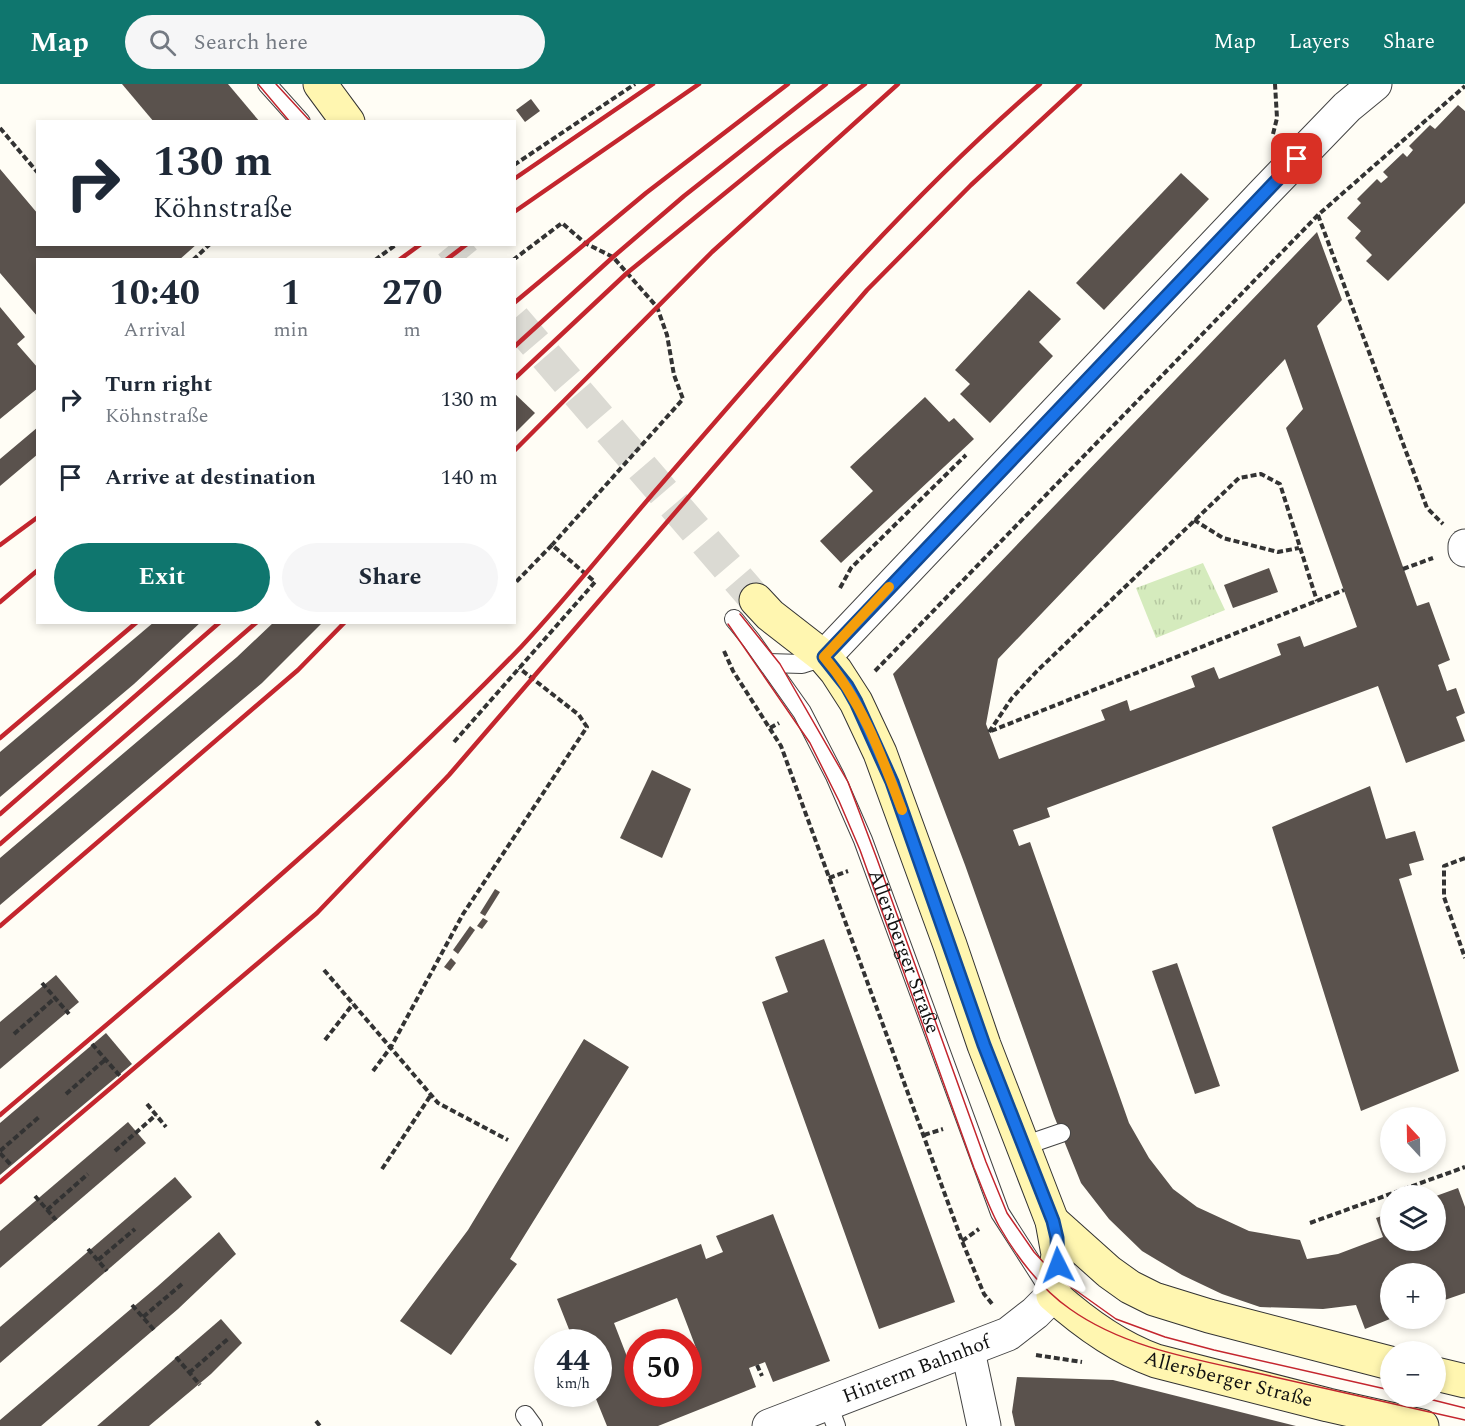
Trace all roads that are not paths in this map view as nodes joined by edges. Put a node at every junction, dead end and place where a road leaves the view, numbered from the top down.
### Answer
1 (267, 84) edge
2 (320, 84) edge
3 (1375, 84) edge
4 (299, 120) edge
5 (347, 120) edge
6 (745, 610) joint
7 (824, 657) junction
8 (768, 663) junction
9 (1061, 1133) dead end
10 (1023, 1146) junction
11 (1053, 1221) junction
12 (1053, 1295) junction
13 (968, 1351) junction
14 (1380, 1359) edge
15 (1446, 1376) edge
16 (1465, 1381) edge
17 (832, 1415) edge
18 (768, 1426) edge
19 (984, 1426) edge
20 (1422, 1426) edge

1 - 4 lane
2 - 5 main road
3 - 7 street
6 - 7 main road
6 - 8 lane, Allersberger Straße
7 - 8 lane
7 - 10 main road
8 - 12 lane, Allersberger Straße
9 - 10 lane
10 - 11 main road
11 - 12 main road
11 - 14 main road
12 - 13 street, Hinterm Bahnhof
12 - 20 main road, Allersberger Straße
13 - 17 street, Hinterm Bahnhof
13 - 19 street
15 - 16 main road
17 - 18 street, Hinterm Bahnhof

